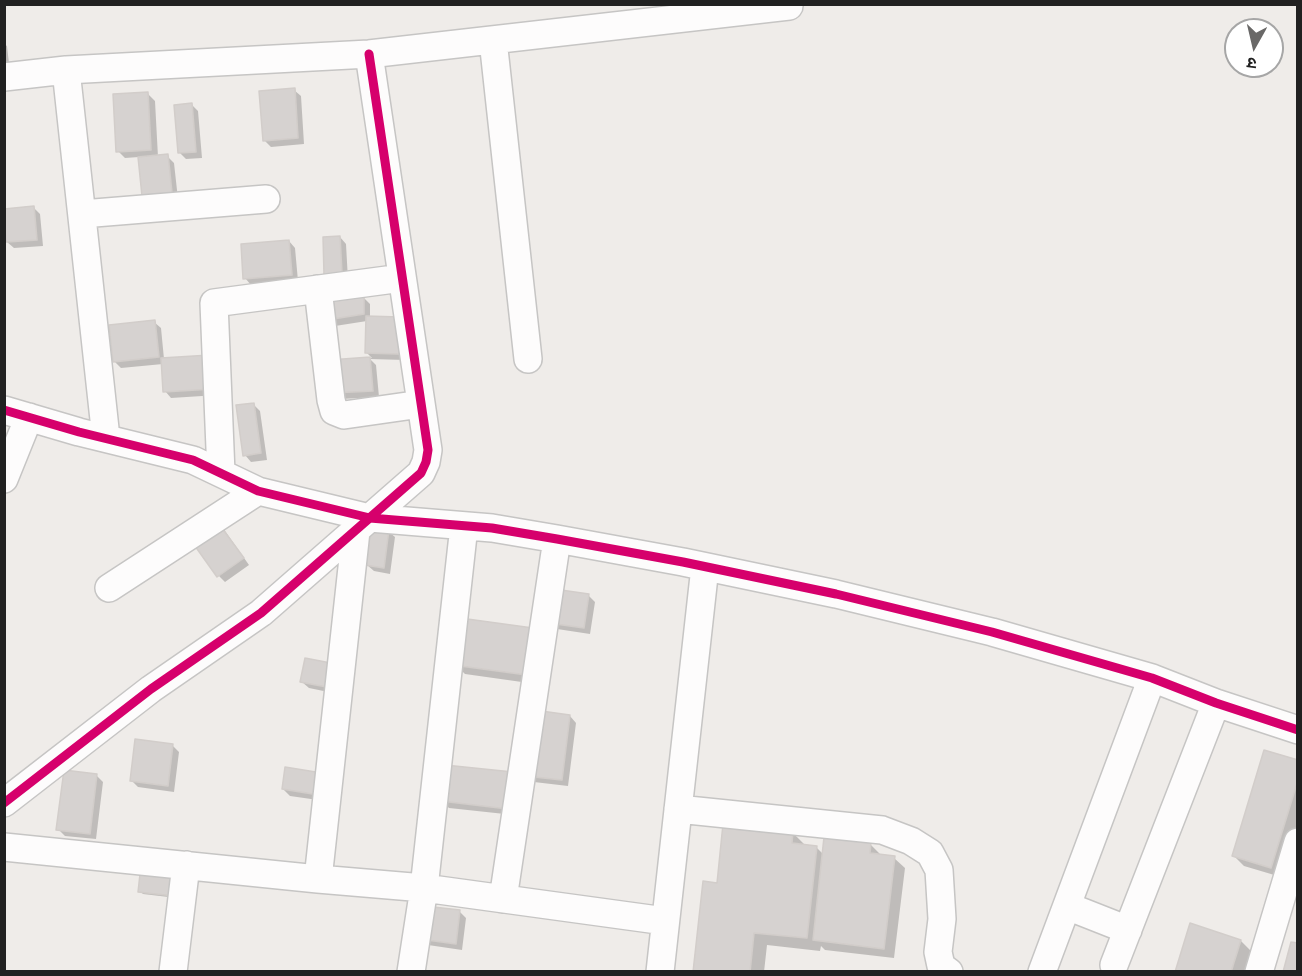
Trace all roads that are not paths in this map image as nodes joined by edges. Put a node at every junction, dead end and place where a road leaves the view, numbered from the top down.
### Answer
1 (788, 4) edge
2 (493, 40) junction
3 (369, 54) junction
4 (66, 70) junction
5 (4, 77) edge
6 (266, 199) dead end
7 (82, 214) junction
8 (402, 278) junction
9 (318, 289) junction
10 (528, 360) dead end
11 (421, 404) junction
12 (17, 414) edge
13 (106, 438) junction
14 (221, 473) junction
15 (4, 479) edge
16 (258, 491) junction
17 (363, 525) junction
18 (464, 526) junction
19 (557, 539) junction
20 (705, 567) junction
21 (109, 588) dead end
22 (1152, 678) junction
23 (1216, 703) junction
24 (1298, 730) edge
25 (4, 803) edge
26 (678, 809) junction
27 (1298, 842) edge
28 (4, 847) edge
29 (186, 865) junction
30 (318, 879) junction
31 (424, 888) junction
32 (503, 899) junction
33 (1067, 906) junction
34 (665, 921) junction
35 (1128, 930) junction
36 (1114, 965) dead end
37 (173, 972) edge
38 (411, 972) edge
39 (660, 972) edge
40 (949, 972) edge
41 (1042, 972) edge
42 (1259, 972) edge

1 - 2 street
2 - 3 street
2 - 10 street
3 - 4 street
3 - 8 street
4 - 5 street
4 - 7 street
6 - 7 street
7 - 13 street
8 - 9 street
8 - 11 street
9 - 11 street
9 - 14 street
11 - 17 street
12 - 13 street
12 - 15 street
13 - 14 street
14 - 16 street
16 - 17 street
16 - 21 street
17 - 18 street
17 - 25 street
17 - 30 street
18 - 19 street
18 - 31 street
19 - 20 street
19 - 32 street
20 - 22 street
20 - 26 street
22 - 23 street
22 - 33 street
23 - 24 street
23 - 35 street
26 - 34 street
26 - 40 street
27 - 42 street
28 - 29 street
29 - 30 street
29 - 37 street
30 - 31 street
31 - 32 street
31 - 38 street
32 - 34 street
33 - 35 street
33 - 41 street
34 - 39 street
35 - 36 street

